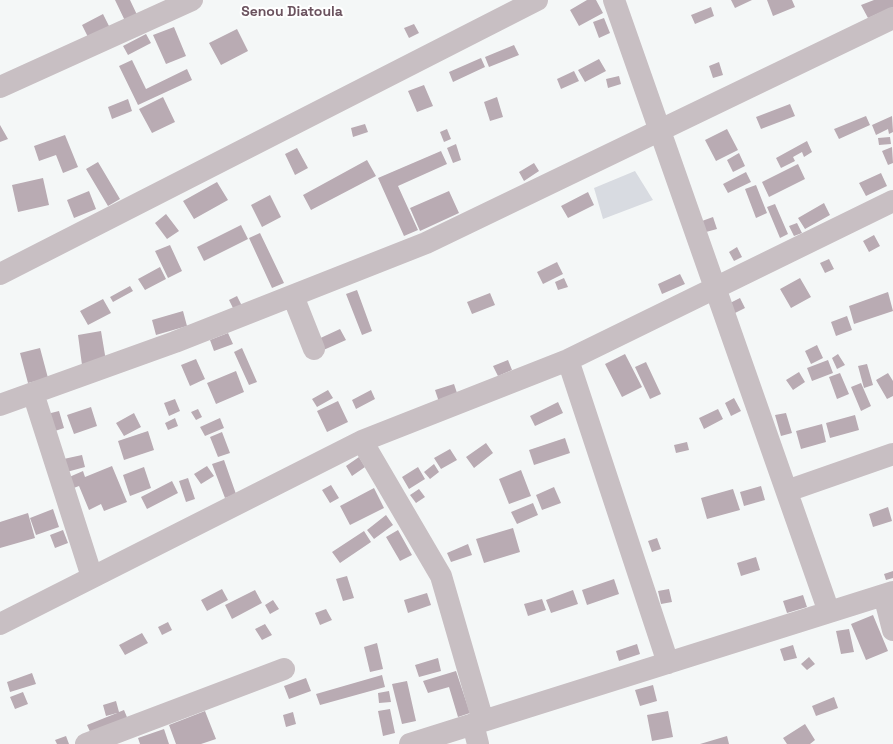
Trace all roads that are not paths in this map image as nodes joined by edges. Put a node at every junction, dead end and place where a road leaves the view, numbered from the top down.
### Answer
1 (192, 0) edge
2 (538, 0) edge
3 (614, 0) edge
4 (893, 18) edge
5 (0, 87) edge
6 (660, 131) junction
7 (891, 208) edge
8 (0, 274) edge
9 (715, 288) junction
10 (293, 296) junction
11 (314, 349) dead end
12 (568, 360) junction
13 (33, 393) junction
14 (0, 405) edge
15 (362, 441) junction
16 (893, 454) edge
17 (787, 491) junction
18 (92, 577) junction
19 (888, 593) edge
20 (829, 612) junction
21 (0, 624) edge
22 (893, 630) edge
23 (668, 663) junction
24 (284, 669) dead end
25 (478, 730) edge
26 (86, 744) edge
27 (410, 744) edge

1 - 5 street
2 - 8 street
3 - 6 street
4 - 6 street
6 - 9 street
6 - 10 street
7 - 9 street
9 - 12 street
9 - 17 street
10 - 11 street
10 - 13 street
12 - 15 street
12 - 23 street
13 - 14 street
13 - 18 street
15 - 18 street
15 - 25 street
16 - 17 street
17 - 20 street
18 - 21 street
19 - 20 street
19 - 22 street
20 - 23 street
23 - 25 street
24 - 26 street
25 - 27 street

